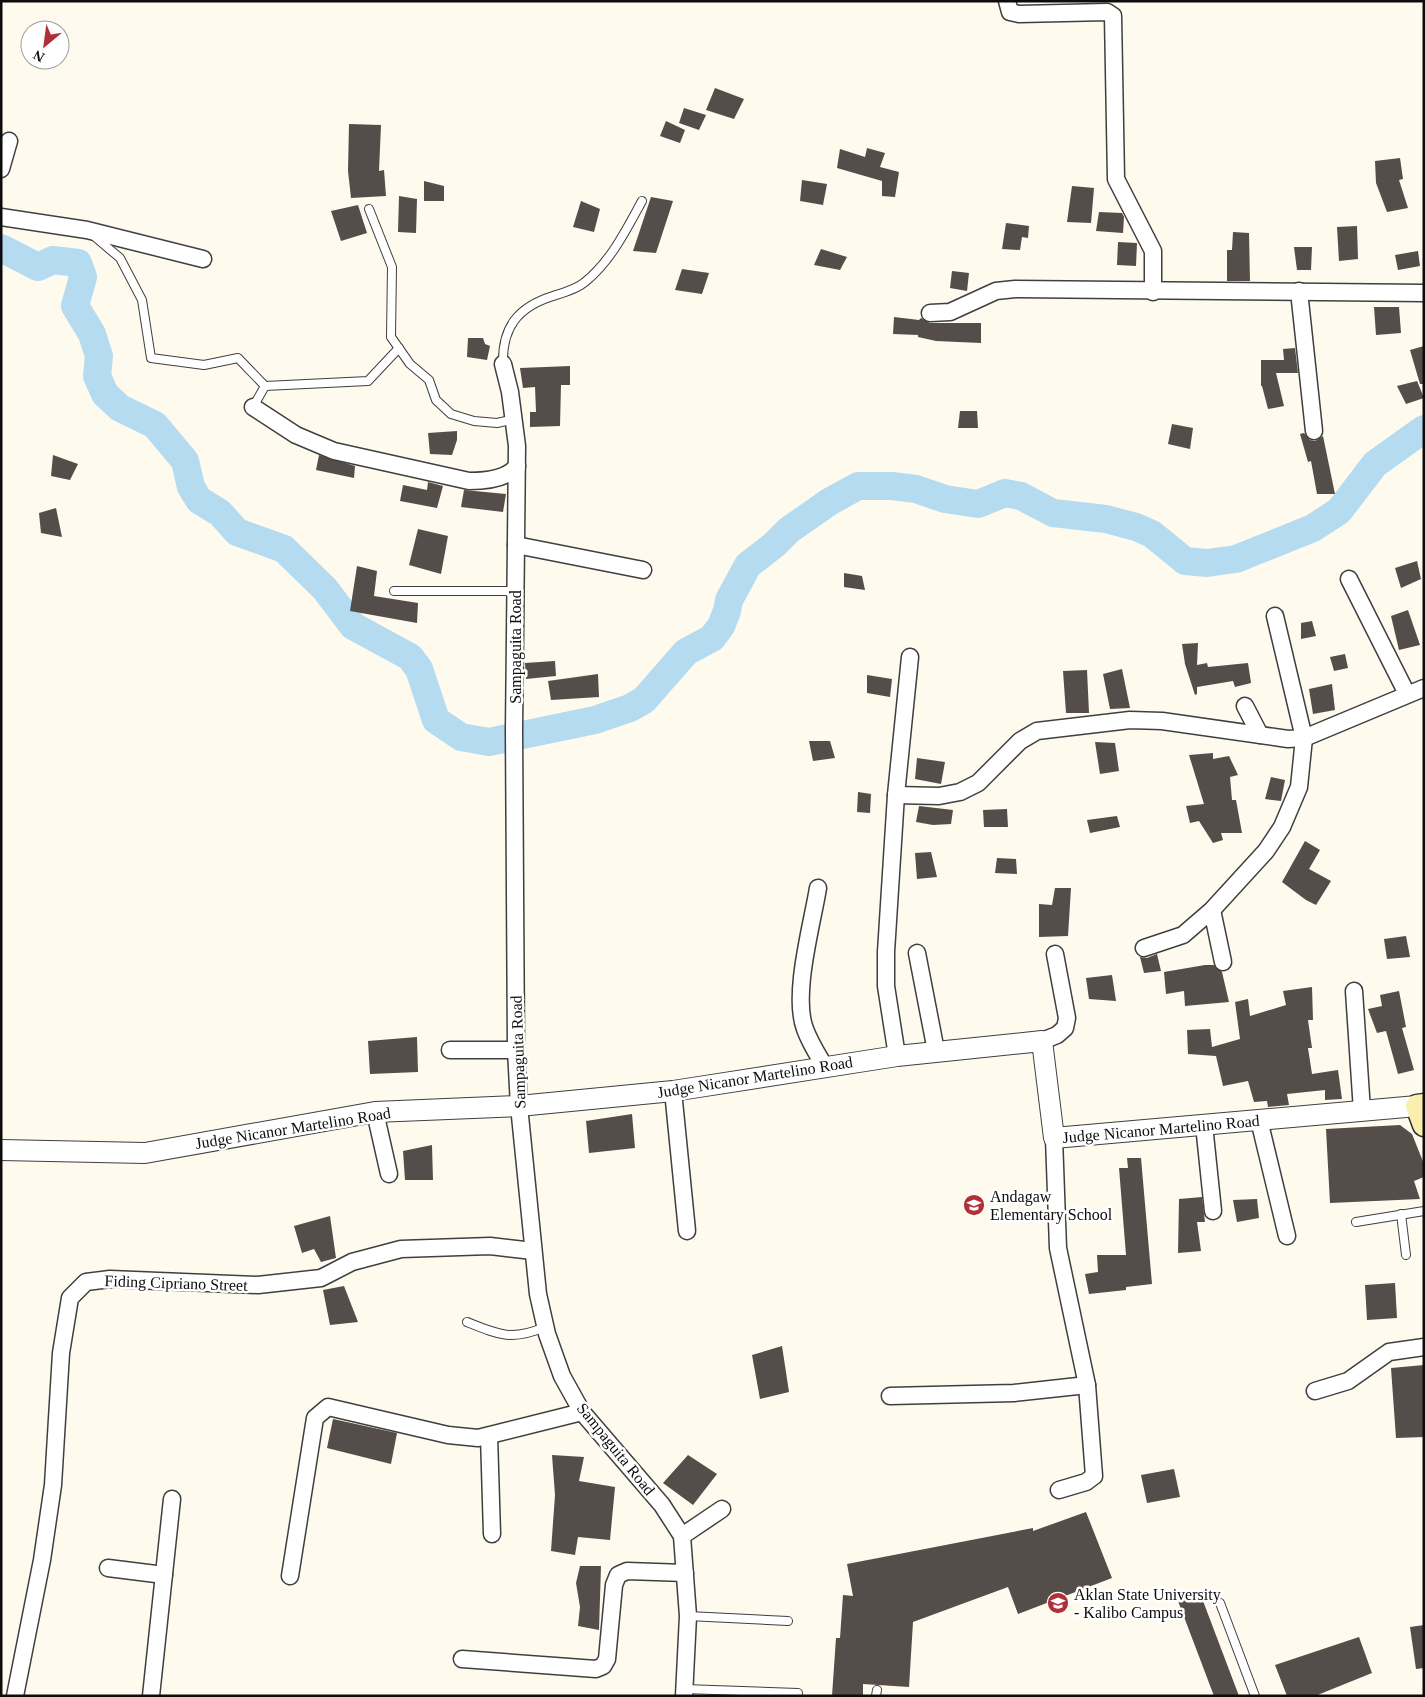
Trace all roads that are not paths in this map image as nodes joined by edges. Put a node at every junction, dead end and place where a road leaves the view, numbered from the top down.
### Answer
1 (1007, 1) edge
2 (9, 141) dead end
3 (1, 169) edge
4 (642, 201) dead end
5 (370, 209) dead end
6 (1, 217) edge
7 (87, 230) junction
8 (203, 259) dead end
9 (1299, 291) junction
10 (1153, 292) junction
11 (1424, 293) edge
12 (930, 314) dead end
13 (399, 348) junction
14 (503, 364) joint
15 (265, 386) junction
16 (253, 407) joint
17 (515, 419) junction
18 (1314, 431) dead end
19 (517, 466) junction
20 (516, 546) junction
21 (643, 570) dead end
22 (1349, 579) dead end
23 (394, 591) dead end
24 (516, 591) junction
25 (1275, 616) dead end
26 (910, 656) dead end
27 (1424, 688) edge
28 (1407, 694) junction
29 (1245, 706) dead end
30 (1260, 735) junction
31 (1304, 738) junction
32 (896, 796) junction
33 (818, 888) dead end
34 (1212, 910) junction
35 (1144, 948) dead end
36 (917, 954) dead end
37 (1055, 954) dead end
38 (1223, 962) dead end
39 (1354, 991) dead end
40 (1042, 1041) junction
41 (450, 1050) dead end
42 (516, 1050) junction
43 (936, 1051) junction
44 (897, 1056) junction
45 (826, 1067) junction
46 (673, 1091) junction
47 (519, 1106) junction
48 (1362, 1111) junction
49 (375, 1112) junction
50 (1421, 1112) edge
51 (1258, 1120) junction
52 (1204, 1125) junction
53 (1054, 1138) junction
54 (1, 1150) edge
55 (389, 1174) dead end
56 (1213, 1211) dead end
57 (1424, 1211) edge
58 (1401, 1214) junction
59 (1356, 1222) dead end
60 (687, 1231) dead end
61 (1287, 1236) dead end
62 (533, 1251) junction
63 (1406, 1255) dead end
64 (467, 1322) dead end
65 (545, 1327) junction
66 (1424, 1346) edge
67 (1087, 1385) junction
68 (1315, 1391) dead end
69 (890, 1396) dead end
70 (582, 1412) junction
71 (489, 1436) junction
72 (1059, 1490) dead end
73 (172, 1499) dead end
74 (722, 1509) dead end
75 (492, 1534) dead end
76 (682, 1536) junction
77 (108, 1568) dead end
78 (685, 1572) junction
79 (164, 1575) junction
80 (290, 1576) dead end
81 (1220, 1603) dead end
82 (688, 1616) junction
83 (788, 1621) dead end
84 (462, 1659) dead end
85 (684, 1692) edge
86 (798, 1693) dead end
87 (15, 1696) edge
88 (151, 1696) edge
89 (1255, 1696) edge

1 - 10 street
2 - 3 street
4 - 14 lane
5 - 13 lane
6 - 7 street
7 - 8 street
7 - 15 lane
9 - 10 street
9 - 11 street
9 - 18 street
10 - 12 street
13 - 15 lane
13 - 17 lane
14 - 17 street, Sampaguita Road
15 - 16 lane
16 - 19 street
17 - 19 street, Sampaguita Road
19 - 20 street, Sampaguita Road
20 - 21 street
20 - 24 street, Sampaguita Road
22 - 28 street
23 - 24 lane
24 - 42 street, Sampaguita Road
25 - 31 street
26 - 32 street
27 - 28 street
28 - 31 street
29 - 30 street
30 - 31 street
30 - 32 street
31 - 34 street
32 - 44 street
33 - 45 street
34 - 35 street
34 - 38 street
36 - 43 street
37 - 40 street
39 - 48 street
40 - 43 street, Judge Nicanor Martelino Road
40 - 53 street, Judge Nicanor Martelino Road
41 - 42 street
42 - 47 street, Sampaguita Road
43 - 44 street, Judge Nicanor Martelino Road
44 - 45 street, Judge Nicanor Martelino Road
45 - 46 street, Judge Nicanor Martelino Road
46 - 47 street, Judge Nicanor Martelino Road
46 - 60 street
47 - 49 street, Judge Nicanor Martelino Road
47 - 62 street, Sampaguita Road
48 - 50 street, Judge Nicanor Martelino Road
48 - 51 street, Judge Nicanor Martelino Road
49 - 54 street, Judge Nicanor Martelino Road
49 - 55 street
51 - 52 street, Judge Nicanor Martelino Road
51 - 61 street
52 - 53 street, Judge Nicanor Martelino Road
52 - 56 street
53 - 67 street
57 - 58 lane
58 - 59 lane
58 - 63 lane
62 - 65 street, Sampaguita Road
62 - 87 street, Fiding Cipriano Street
64 - 65 lane
65 - 70 street, Sampaguita Road
66 - 68 street
67 - 69 street
67 - 72 street
70 - 71 street
70 - 76 street, Sampaguita Road
71 - 75 street
71 - 80 street
73 - 79 street
74 - 76 street
76 - 78 street, Sampaguita Road
77 - 79 street
78 - 82 street, Sampaguita Road
78 - 84 street
79 - 88 street
81 - 89 lane
82 - 83 lane
82 - 85 street, Sampaguita Road
85 - 86 lane

